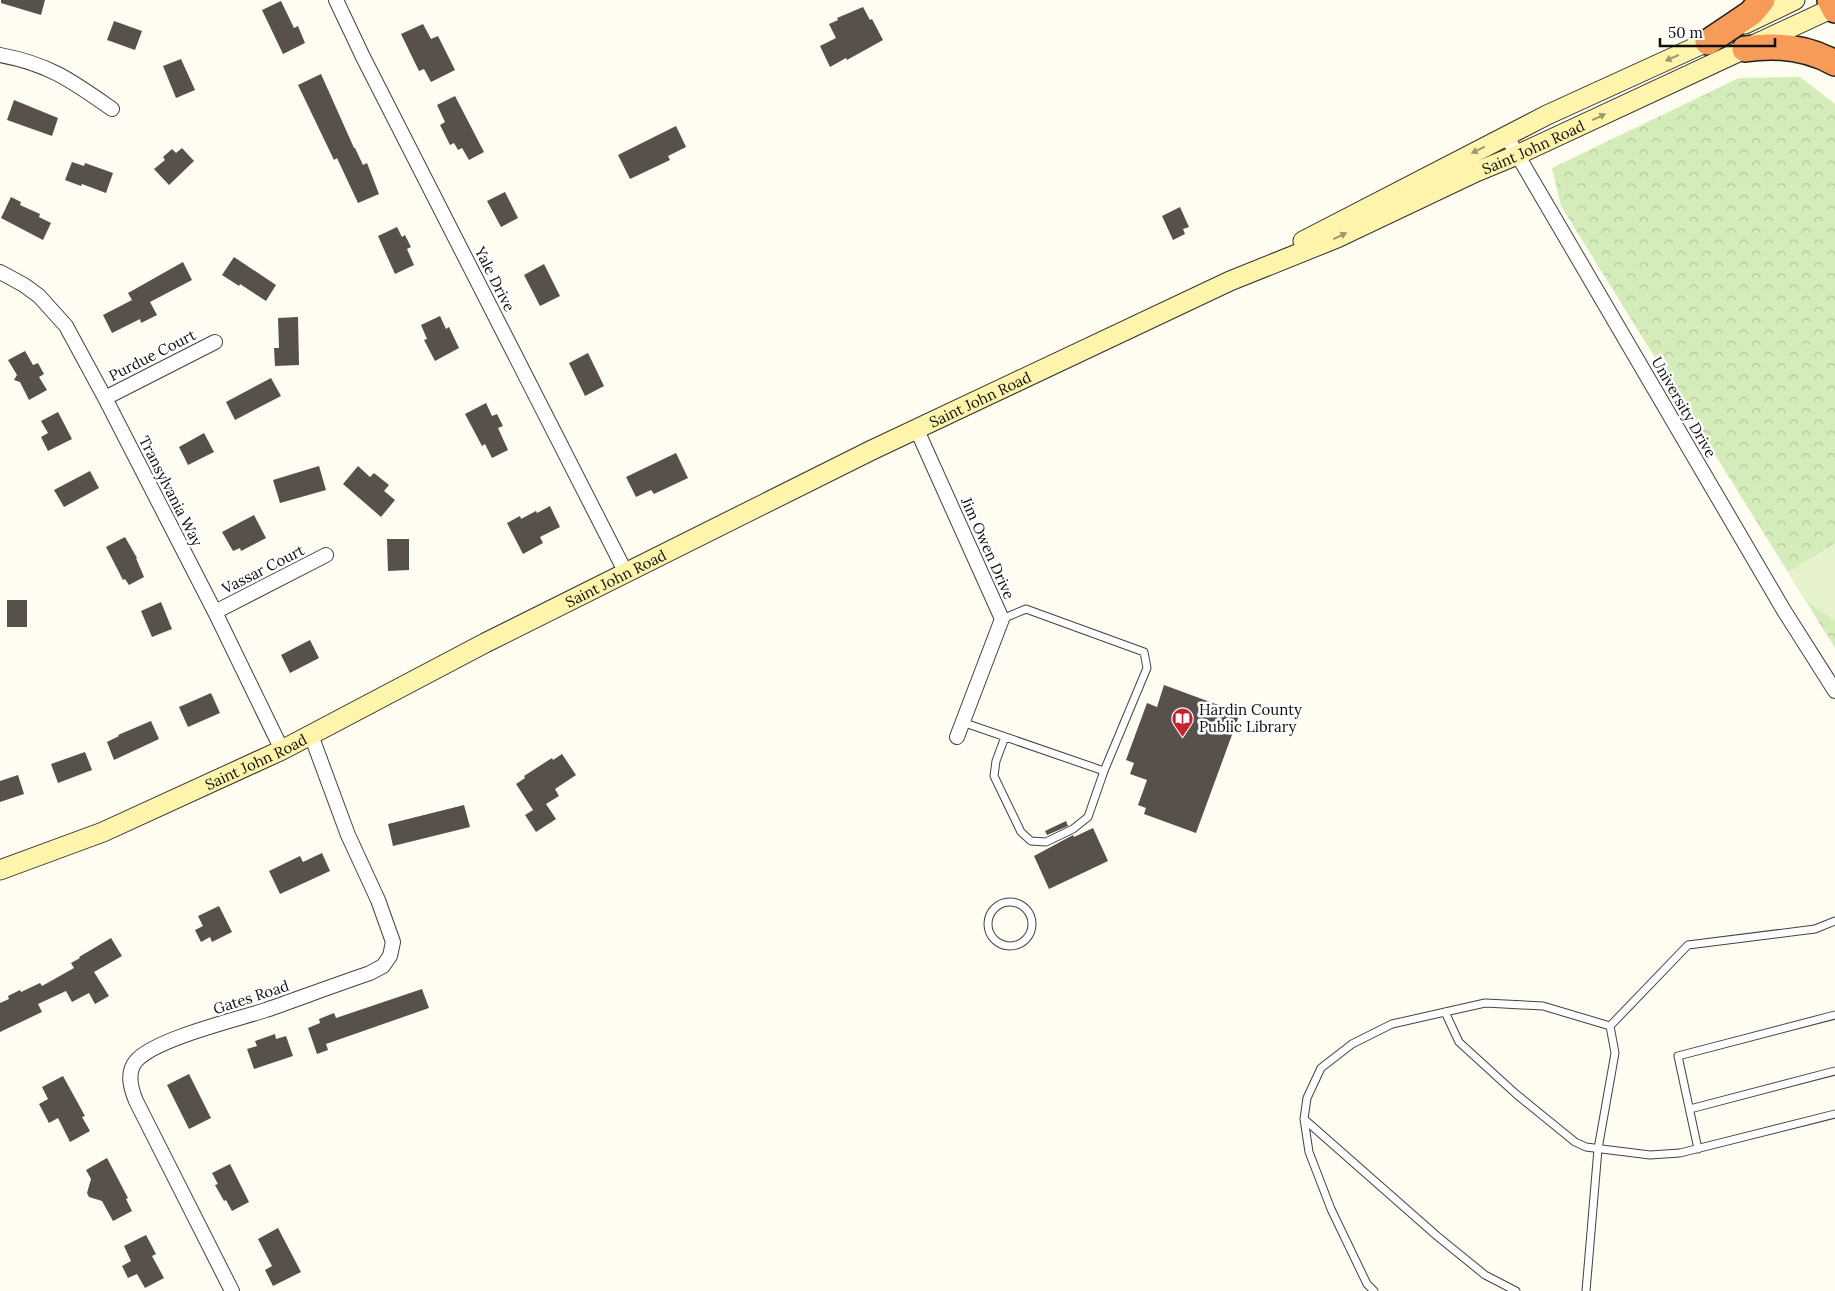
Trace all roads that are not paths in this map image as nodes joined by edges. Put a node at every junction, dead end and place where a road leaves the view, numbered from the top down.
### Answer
1 (336, 0) edge
2 (1762, 0) edge
3 (1795, 0) edge
4 (1834, 6) edge
5 (1708, 42) junction
6 (1745, 49) junction
7 (0, 55) edge
8 (1835, 63) edge
9 (112, 109) dead end
10 (1507, 137) junction
11 (1517, 155) junction
12 (0, 272) edge
13 (1230, 281) junction
14 (215, 342) dead end
15 (105, 398) junction
16 (917, 430) junction
17 (326, 555) dead end
18 (626, 573) junction
19 (215, 612) junction
20 (1002, 619) junction
21 (1834, 686) edge
22 (962, 722) junction
23 (310, 735) junction
24 (957, 737) dead end
25 (1005, 737) junction
26 (282, 750) junction
27 (1104, 771) junction
28 (0, 870) edge
29 (990, 916) joint
30 (1835, 921) edge
31 (1445, 1012) junction
32 (1835, 1015) edge
33 (1610, 1026) junction
34 (1835, 1071) edge
35 (1690, 1109) junction
36 (1835, 1114) edge
37 (1304, 1119) junction
38 (1598, 1149) junction
39 (1698, 1149) junction
40 (232, 1291) edge
41 (1374, 1291) edge
42 (1516, 1291) edge
43 (1586, 1291) edge

1 - 18 street, Yale Drive
2 - 5 highway
3 - 5 street, Saint John Road
4 - 6 street, Saint John Road
5 -> 10 street, Saint John Road
6 - 8 highway
11 -> 6 street, Saint John Road
7 - 9 street
10 - 11 street, University Drive
10 -> 13 street, Saint John Road
13 -> 11 street, Saint John Road
11 - 21 street, University Drive
12 - 15 street, Transylvania Way
13 - 16 street, Saint John Road
14 - 15 street, Purdue Court
15 - 19 street, Transylvania Way
16 - 18 street, Saint John Road
16 - 20 street, Jim Owen Drive
17 - 19 street, Vassar Court
18 - 23 street, Saint John Road
19 - 26 street, Transylvania Way
20 - 22 street, Jim Owen Drive
20 - 27 lane
22 - 24 street, Jim Owen Drive
22 - 25 lane
23 - 26 street, Saint John Road
23 - 40 street, Gates Road
25 - 27 lane
25 - 27 lane
26 - 28 street, Saint John Road
29 - 29 lane
30 - 33 lane
31 - 33 lane
31 - 37 lane
31 - 38 lane
32 - 35 lane
33 - 38 lane
34 - 35 lane
35 - 39 lane
36 - 39 lane
37 - 41 lane
37 - 42 lane
38 - 39 lane
38 - 43 lane

